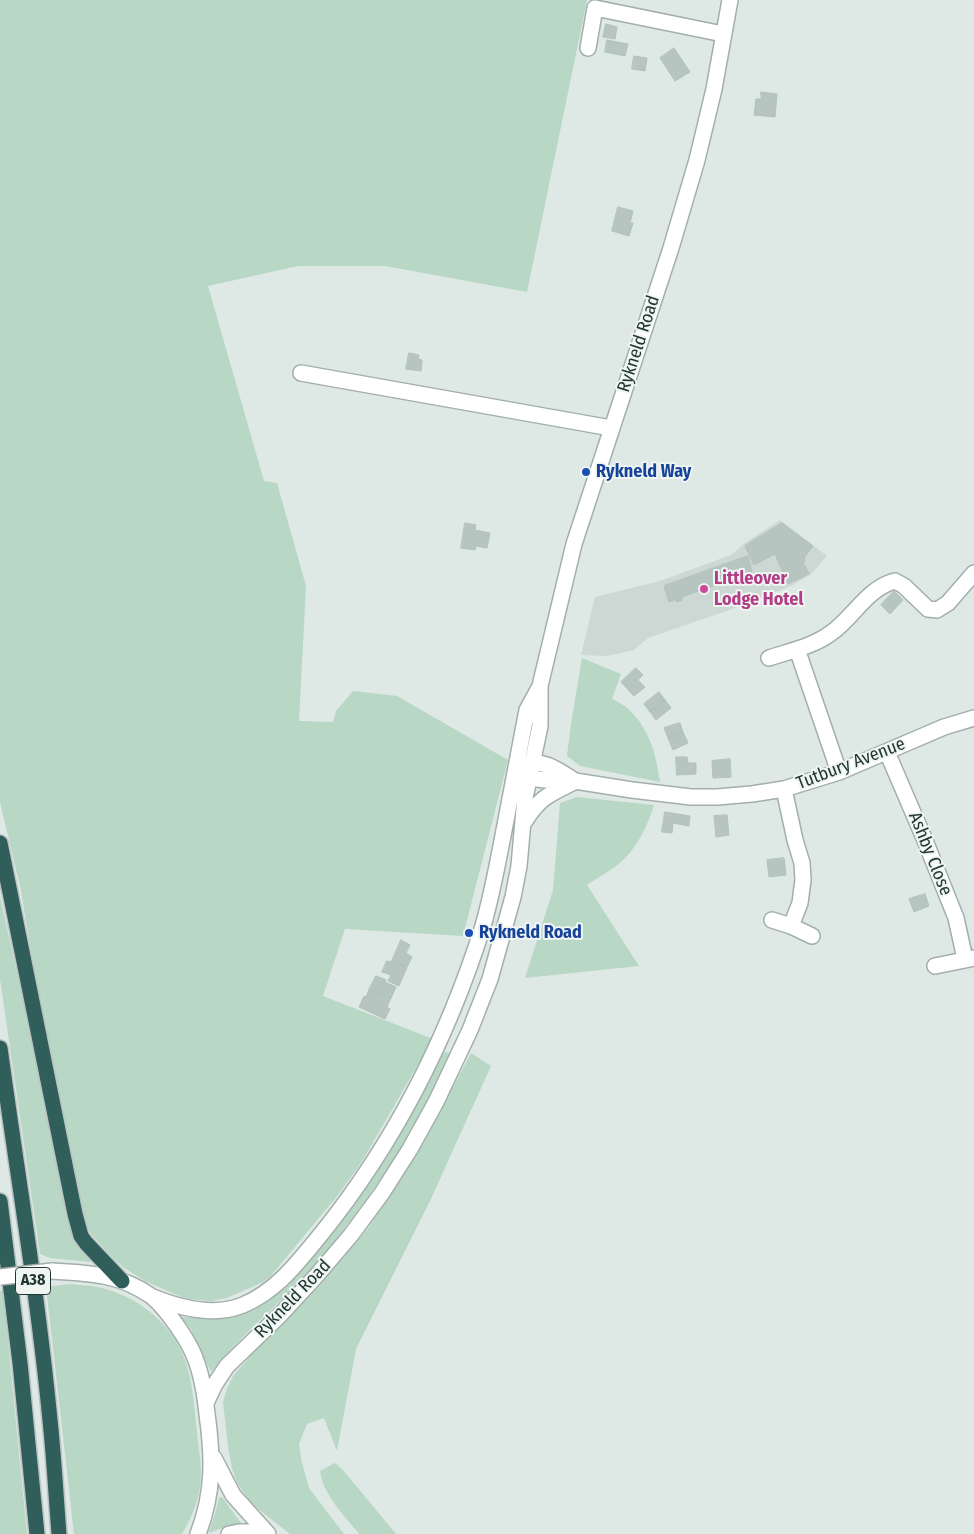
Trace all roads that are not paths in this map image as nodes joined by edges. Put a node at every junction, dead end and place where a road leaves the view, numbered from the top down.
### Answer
1 (730, 0) edge
2 (723, 34) junction
3 (588, 48) dead end
4 (300, 374) dead end
5 (611, 428) junction
6 (974, 572) edge
7 (798, 648) junction
8 (769, 658) dead end
9 (540, 686) junction
10 (974, 718) edge
11 (888, 752) junction
12 (533, 762) junction
13 (516, 768) junction
14 (839, 772) junction
15 (530, 778) junction
16 (575, 781) junction
17 (784, 788) junction
18 (524, 822) junction
19 (0, 843) edge
20 (772, 920) dead end
21 (791, 926) junction
22 (812, 936) dead end
23 (970, 958) edge
24 (935, 966) dead end
25 (0, 1048) edge
26 (0, 1201) edge
27 (0, 1277) edge
28 (122, 1281) junction
29 (152, 1297) junction
30 (206, 1403) junction
31 (212, 1455) junction
32 (266, 1533) edge
33 (37, 1534) edge
34 (59, 1534) edge
35 (198, 1534) edge
36 (229, 1534) edge

1 - 2 street, Rykneld Road
2 - 3 street
2 - 5 street, Rykneld Road
4 - 5 street
5 - 9 street, Rykneld Road
6 - 7 street
7 - 8 street
7 - 14 street
9 - 12 street, Rykneld Road
9 - 13 street, Rykneld Road
10 - 11 street, Tutbury Avenue
11 - 14 street, Tutbury Avenue
11 - 23 street, Ashby Close
12 - 13 street
12 - 15 street, Rykneld Road
12 - 16 street, Tutbury Avenue
13 - 15 street
13 - 29 street, Rykneld Road
14 - 17 street, Tutbury Avenue
15 - 16 street, Tutbury Avenue
15 - 18 street, Rykneld Road
16 - 17 street, Tutbury Avenue
16 - 18 street
17 - 21 street
18 - 30 street, Rykneld Road
19 - 28 highway
20 - 21 street
21 - 22 street
23 - 24 street, Ashby Close
25 - 34 highway, A38
26 - 33 highway, A38
27 - 28 street, bridge
28 - 29 street
29 - 30 street
30 - 31 street
31 - 32 street
31 - 35 street
32 - 36 street

